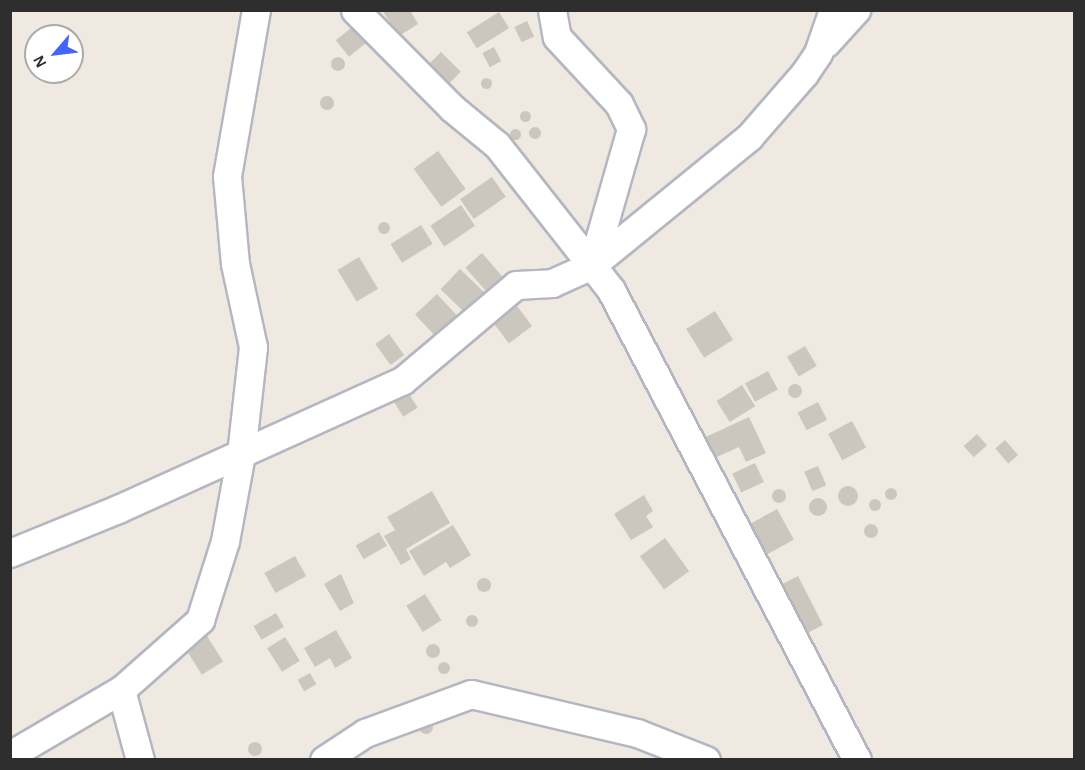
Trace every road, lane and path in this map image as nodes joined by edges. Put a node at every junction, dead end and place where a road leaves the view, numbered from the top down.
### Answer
1 (256, 10) edge
2 (355, 10) edge
3 (552, 10) edge
4 (833, 10) edge
5 (856, 10) edge
6 (818, 52) junction
7 (592, 265) junction
8 (241, 454) junction
9 (10, 553) edge
10 (121, 690) junction
11 (10, 755) edge
12 (140, 759) edge
13 (324, 759) edge
14 (706, 759) edge
15 (857, 759) edge

1 - 8 street
2 - 7 street
3 - 7 street
4 - 6 street
5 - 6 street
6 - 7 street
7 - 8 street
7 - 15 street
8 - 9 street
8 - 10 street
10 - 11 street
10 - 12 street
13 - 14 street

